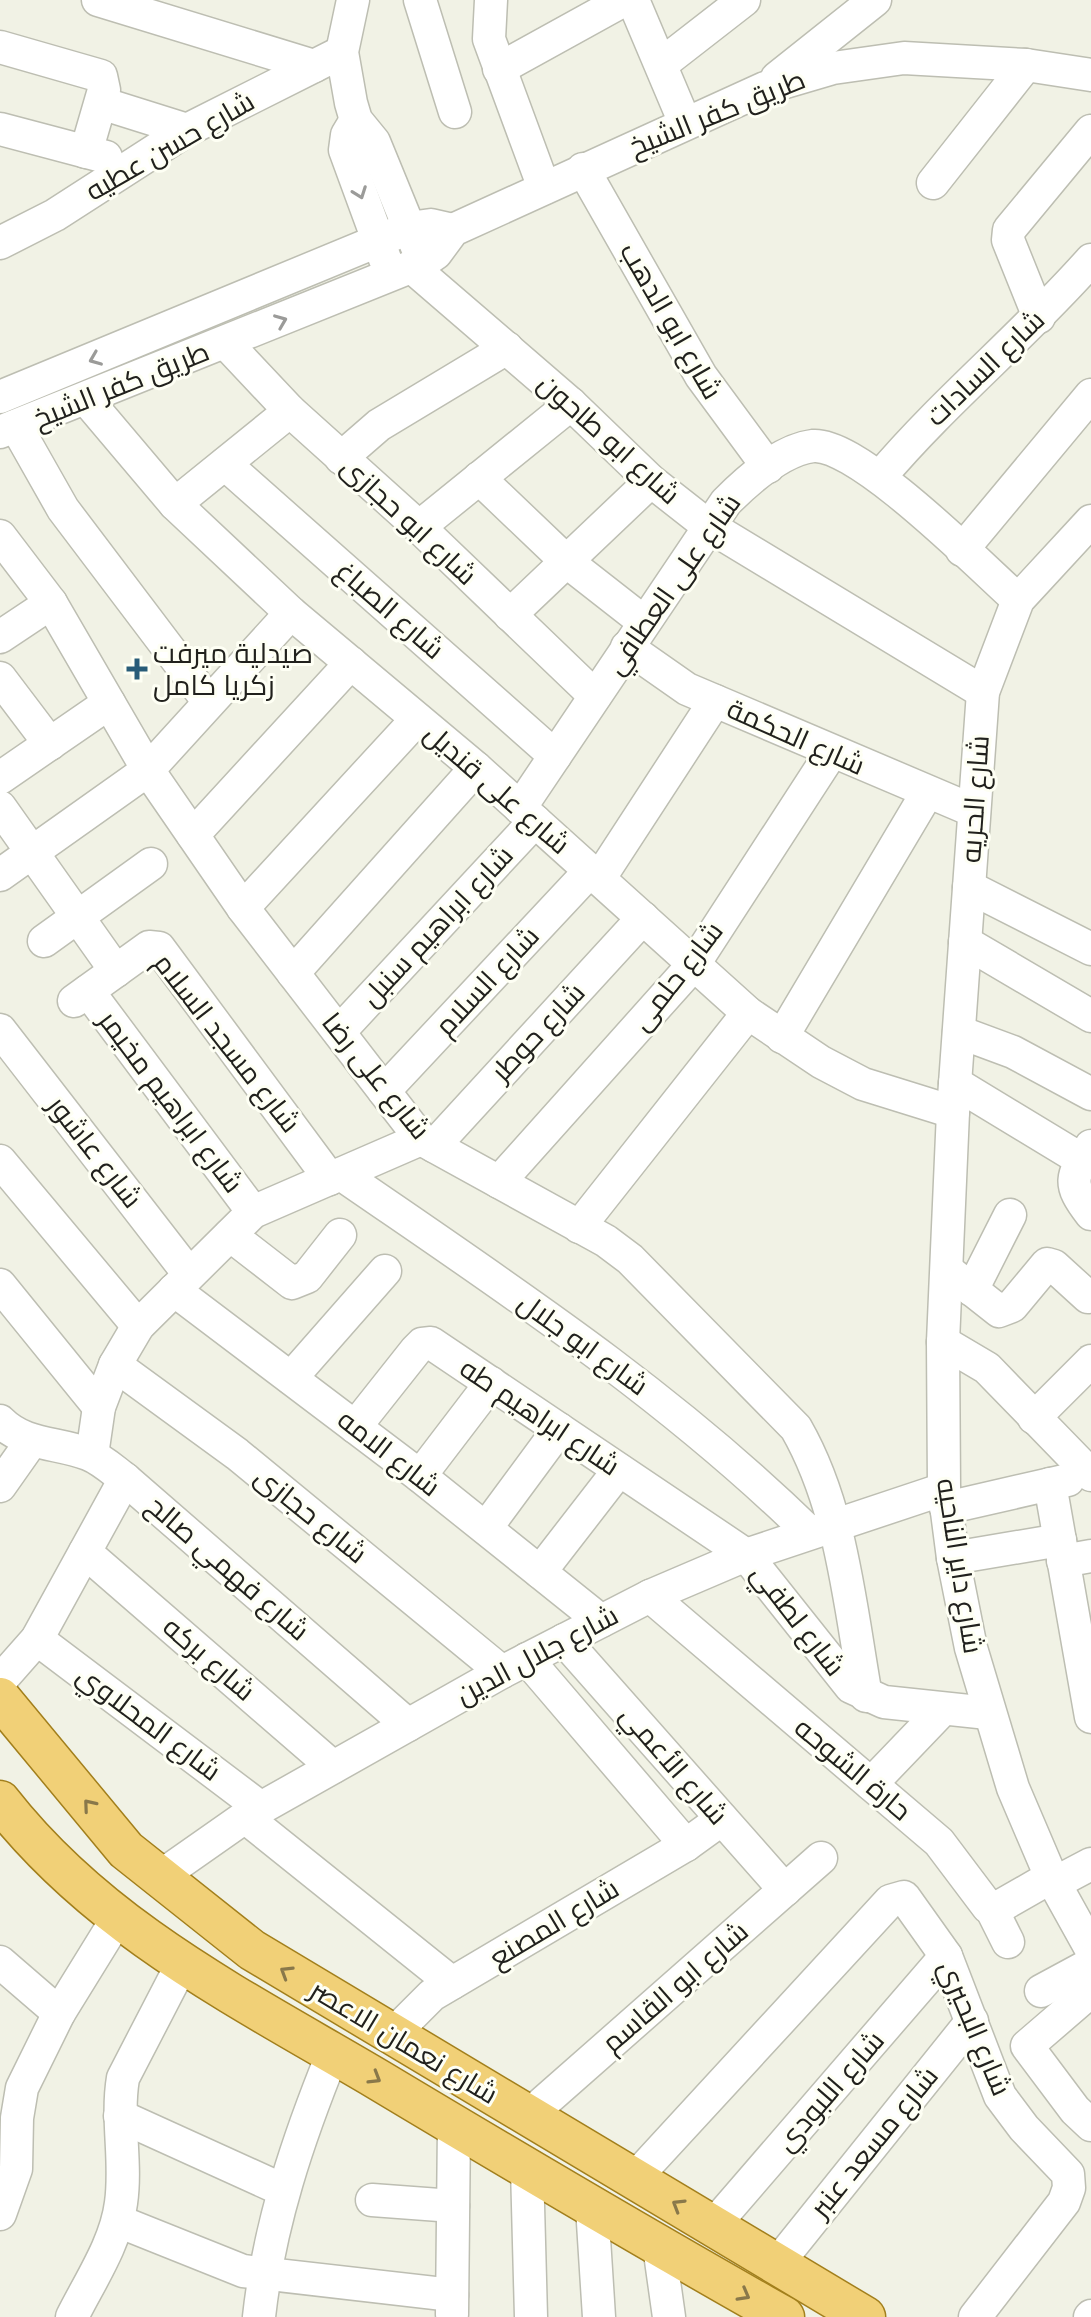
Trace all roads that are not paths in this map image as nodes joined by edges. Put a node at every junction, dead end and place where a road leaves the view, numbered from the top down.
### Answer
1 (98, 0) edge
2 (353, 0) edge
3 (420, 0) edge
4 (491, 0) edge
5 (624, 0) edge
6 (633, 0) edge
7 (744, 0) edge
8 (875, 0) edge
9 (0, 47) edge
10 (342, 52) junction
11 (663, 63) junction
12 (1026, 65) junction
13 (314, 66) junction
14 (499, 69) junction
15 (1091, 75) edge
16 (765, 88) junction
17 (101, 103) junction
18 (455, 112) dead end
19 (356, 120) junction
20 (685, 123) junction
21 (0, 129) edge
22 (187, 130) junction
23 (1091, 131) edge
24 (86, 152) junction
25 (132, 164) junction
26 (583, 169) junction
27 (933, 183) dead end
28 (544, 188) junction
29 (409, 228) junction
30 (453, 230) junction
31 (377, 240) junction
32 (0, 243) edge
33 (1091, 260) edge
34 (409, 268) junction
35 (1039, 317) junction
36 (141, 341) junction
37 (226, 343) junction
38 (507, 348) junction
39 (153, 373) junction
40 (1091, 395) edge
41 (0, 397) edge
42 (87, 400) junction
43 (571, 404) junction
44 (290, 411) junction
45 (5, 431) edge
46 (341, 458) junction
47 (225, 464) junction
48 (768, 467) junction
49 (880, 477) junction
50 (479, 478) junction
51 (651, 481) junction
52 (175, 504) junction
53 (1091, 521) edge
54 (707, 525) junction
55 (419, 527) junction
56 (0, 536) edge
57 (962, 550) junction
58 (566, 561) junction
59 (1018, 600) junction
60 (51, 603) junction
61 (291, 613) junction
62 (510, 615) junction
63 (635, 634) junction
64 (0, 637) edge
65 (351, 663) junction
66 (0, 678) edge
67 (983, 692) junction
68 (595, 696) junction
69 (715, 701) junction
70 (209, 702) junction
71 (109, 703) junction
72 (417, 719) junction
73 (50, 744) junction
74 (831, 753) junction
75 (555, 756) junction
76 (476, 768) junction
77 (148, 770) junction
78 (0, 778) edge
79 (927, 793) junction
80 (0, 807) edge
81 (974, 811) junction
82 (528, 814) junction
83 (193, 835) junction
84 (32, 853) junction
85 (151, 864) dead end
86 (0, 875) edge
87 (595, 875) junction
88 (969, 887) junction
89 (243, 908) junction
90 (77, 917) junction
91 (643, 918) junction
92 (44, 941) dead end
93 (965, 942) junction
94 (1091, 949) edge
95 (694, 964) junction
96 (116, 971) junction
97 (293, 973) junction
98 (81, 996) joint
99 (748, 1013) junction
100 (1091, 1016) edge
101 (0, 1030) edge
102 (339, 1032) junction
103 (959, 1032) junction
104 (782, 1037) junction
105 (384, 1091) junction
106 (1091, 1094) edge
107 (954, 1097) junction
108 (427, 1142) junction
109 (1086, 1153) edge
110 (0, 1161) edge
111 (336, 1176) junction
112 (499, 1182) junction
113 (253, 1212) junction
114 (1091, 1214) edge
115 (1010, 1215) dead end
116 (579, 1227) junction
117 (230, 1235) junction
118 (340, 1235) dead end
119 (947, 1270) junction
120 (385, 1271) dead end
121 (182, 1282) junction
122 (0, 1285) edge
123 (972, 1290) junction
124 (1088, 1297) dead end
125 (138, 1326) junction
126 (943, 1342) junction
127 (1091, 1361) edge
128 (115, 1365) junction
129 (291, 1378) junction
130 (491, 1383) junction
131 (99, 1407) junction
132 (1034, 1418) junction
133 (0, 1421) edge
134 (355, 1427) junction
135 (559, 1429) junction
136 (31, 1442) junction
137 (92, 1455) junction
138 (619, 1470) junction
139 (1091, 1475) edge
140 (420, 1476) junction
141 (125, 1479) junction
142 (1050, 1484) junction
143 (0, 1486) edge
144 (945, 1499) junction
145 (486, 1528) junction
146 (822, 1529) junction
147 (85, 1552) junction
148 (1071, 1552) edge
149 (746, 1555) junction
150 (953, 1558) junction
151 (540, 1572) junction
152 (650, 1596) junction
153 (601, 1621) junction
154 (37, 1639) junction
155 (564, 1640) junction
156 (1084, 1640) edge
157 (514, 1666) junction
158 (1087, 1683) edge
159 (866, 1696) junction
160 (4, 1706) edge
161 (943, 1709) junction
162 (988, 1713) junction
163 (1091, 1717) edge
164 (408, 1725) junction
165 (333, 1767) junction
166 (871, 1784) junction
167 (0, 1801) edge
168 (253, 1812) junction
169 (722, 1819) junction
170 (13, 1838) edge
171 (686, 1845) junction
172 (821, 1858) dead end
173 (1091, 1864) edge
174 (146, 1867) junction
175 (1053, 1880) junction
176 (785, 1890) junction
177 (991, 1908) junction
178 (104, 1909) junction
179 (1008, 1942) dead end
180 (1091, 1949) edge
181 (946, 1956) junction
182 (0, 1962) edge
183 (182, 1964) junction
184 (1091, 1964) edge
185 (452, 1983) junction
186 (1041, 1991) dead end
187 (1091, 1991) edge
188 (59, 2013) junction
189 (353, 2013) junction
190 (972, 2021) junction
191 (392, 2035) junction
192 (333, 2053) junction
193 (1086, 2111) edge
194 (120, 2116) junction
195 (528, 2116) junction
196 (454, 2125) junction
197 (9, 2148) edge
198 (527, 2168) junction
199 (634, 2179) junction
200 (283, 2190) junction
201 (372, 2200) dead end
202 (453, 2206) junction
203 (592, 2207) junction
204 (0, 2214) edge
205 (118, 2221) junction
206 (713, 2226) junction
207 (659, 2246) junction
208 (777, 2264) junction
209 (263, 2276) junction
210 (452, 2306) edge
211 (72, 2317) edge
212 (259, 2317) edge
213 (531, 2317) edge
214 (599, 2317) edge
215 (669, 2317) edge
216 (784, 2317) edge
217 (865, 2317) edge
218 (975, 2317) edge

1 - 13 street
2 - 10 street
3 - 18 street
4 - 14 street
5 - 14 street
6 - 11 street
7 - 11 street
8 - 16 street
9 - 17 street
10 - 13 street, شارع حسن عطيه
10 - 19 street
11 - 20 street
12 - 15 street, طريق كفر الشيخ
12 - 16 street, طريق كفر الشيخ
12 - 27 street
13 - 22 street, شارع حسن عطيه
14 - 28 street
16 - 20 street, طريق كفر الشيخ
17 - 22 street
17 - 24 street
19 - 29 street
19 -> 31 street
20 - 26 street, طريق كفر الشيخ
21 - 24 street
22 - 25 street, شارع حسن عطيه
23 - 35 street
24 - 25 street
25 - 32 street, شارع حسن عطيه
26 - 28 street, طريق كفر الشيخ
26 - 48 street, شارع ابو الدهب
28 - 30 street, طريق كفر الشيخ
29 - 30 street, طريق كفر الشيخ
29 - 31 street, طريق كفر الشيخ
29 - 34 street
30 - 34 street, طريق كفر الشيخ
31 - 34 street
31 - 36 street, طريق كفر الشيخ
33 - 35 street, شارع السادات
37 -> 34 street, طريق كفر الشيخ
34 - 38 street, شارع ابو طاحون
35 - 49 street, شارع السادات
36 - 39 street
36 -> 41 street, طريق كفر الشيخ
37 - 39 street, طريق كفر الشيخ
37 - 44 street, شارع ابو حجازى
38 - 43 street, شارع ابو طاحون
38 - 46 street
39 - 42 street, طريق كفر الشيخ
40 - 57 street
42 - 45 street, طريق كفر الشيخ
42 - 52 street, شارع على قنديل
43 - 50 street
43 - 51 street, شارع ابو طاحون
44 - 46 street, شارع ابو حجازى
44 - 47 street
45 - 70 street
46 - 55 street, شارع ابو حجازى
47 - 52 street
47 - 75 street, شارع الصباغ
48 - 49 street, شارع على العطافي
48 - 54 street, شارع على العطافي
49 - 57 street, شارع على العطافي
50 - 55 street
50 - 58 street, شارع الحكمة
51 - 54 street, شارع ابو طاحون
51 - 58 street
52 - 61 street, شارع على قنديل
53 - 59 street, شارع الحريه
54 - 63 street, شارع على العطافي
54 - 67 street, شارع ابو طاحون
55 - 62 street, شارع ابو حجازى
56 - 60 street, شارع على رضا
57 - 59 street, شارع على العطافي
58 - 62 street
58 - 63 street, شارع الحكمة
59 - 67 street, شارع الحريه
60 - 64 street
60 - 71 street, شارع على رضا
61 - 65 street, شارع على قنديل
61 - 70 street
62 - 68 street, شارع ابو حجازى
63 - 68 street, شارع على العطافي
63 - 69 street, شارع الحكمة
65 - 72 street, شارع على قنديل
65 - 83 street
66 - 73 street
67 - 81 street, شارع الحريه
68 - 75 street, شارع على العطافي
69 - 74 street, شارع الحكمة
69 - 87 street, شارع السلام
70 - 77 street
71 - 73 street
71 - 77 street, شارع على رضا
72 - 76 street, شارع على قنديل
72 - 89 street
73 - 78 street
74 - 79 street, شارع الحكمة
74 - 95 street, شارع حلمى
75 - 82 street, شارع على العطافي
76 - 82 street, شارع على قنديل
76 - 97 street
77 - 83 street, شارع على رضا
77 - 84 street
79 - 81 street, شارع الحكمة
79 - 104 street
80 - 84 street
81 - 88 street, شارع الحريه
82 - 87 street, شارع على قنديل
82 - 102 street, شارع ابراهيم سنبل
83 - 89 street, شارع على رضا
84 - 86 street
84 - 90 street
85 - 90 street
87 - 91 street, شارع على قنديل
87 - 105 street, شارع السلام
88 - 93 street, شارع الحريه
88 - 94 street
89 - 97 street, شارع على رضا
90 - 92 street
90 - 96 street
91 - 95 street, شارع على قنديل
91 - 108 street, شارع حوطر
93 - 100 street
93 - 103 street, شارع الحريه
95 - 99 street, شارع على قنديل
95 - 112 street, شارع حلمى
96 - 98 street, شارع مسجد السلام
96 - 111 street, شارع مسجد السلام
97 - 102 street, شارع على رضا
98 - 113 street, شارع ابراهيم مخيمر
99 - 104 street, شارع على قنديل
99 - 116 street
101 - 121 street, شارع عاشور
102 - 105 street, شارع على رضا
103 - 106 street
103 - 107 street, شارع الحريه
104 - 107 street, شارع على قنديل
105 - 108 street, شارع على رضا
107 - 109 street, شارع على قنديل
107 - 119 street, شارع داير الناحيه
108 - 111 street
108 - 112 street, شارع على رضا
109 - 114 street
110 - 125 street
111 - 113 street
111 - 146 street, شارع ابو جلال
112 - 116 street, شارع على رضا
113 - 117 street
115 - 123 street
116 - 146 street, شارع على رضا
117 - 118 street
117 - 121 street
119 - 123 street
119 - 126 street, شارع داير الناحيه
120 - 129 street
121 - 125 street
121 - 129 street, شارع الامه
122 - 131 street
123 - 124 street
125 - 128 street
126 - 132 street
126 - 144 street, شارع داير الناحيه
127 - 132 street
128 - 131 street
128 - 157 street, شارع حجازى
129 - 134 street, شارع الامه
130 - 134 street, شارع ابراهيم طه
130 - 135 street, شارع ابراهيم طه
130 - 140 street
131 - 137 street
132 - 139 street
133 - 136 street
134 - 140 street, شارع الامه
135 - 138 street, شارع ابراهيم طه
135 - 145 street
136 - 137 street, شارع فهمي صالح
136 - 143 street
137 - 141 street, شارع فهمي صالح
138 - 149 street, شارع ابراهيم طه
138 - 151 street
139 - 142 street
140 - 145 street, شارع الامه
141 - 147 street
141 - 164 street, شارع فهمي صالح
142 - 144 street
142 - 148 street
144 - 146 street, شارع جلال الدين
144 - 150 street, شارع داير الناحيه
145 - 151 street, شارع الامه
146 - 149 street, شارع جلال الدين
146 - 159 street, شارع على رضا
147 - 154 street
147 - 165 street, شارع بركه
148 - 150 street
148 - 156 street
149 - 152 street, شارع جلال الدين
149 - 159 street, شارع لطفي
150 - 162 street, شارع داير الناحيه
151 - 153 street, شارع الامه
152 - 153 street, شارع جلال الدين
152 - 166 street, حارة الشوحه
153 - 155 street, شارع جلال الدين
154 - 160 street
154 - 168 street, شارع المحلاوي
155 - 157 street, شارع جلال الدين
155 - 169 street, شارع الأعمي
156 - 158 street
157 - 164 street, شارع جلال الدين
157 - 171 street, شارع حجازى
158 - 163 street
159 - 161 street, شارع لطفي
174 -> 160 main road, شارع نعمان الاعصر
161 - 162 street, شارع لطفي
161 - 166 street
162 - 175 street, شارع داير الناحيه
164 - 165 street, شارع جلال الدين
165 - 168 street, شارع جلال الدين
166 - 177 street, حارة الشوحه
167 - 170 main road, شارع نعمان الاعصر
168 - 174 street, شارع جلال الدين
168 - 185 street, شارع المحلاوي
169 - 171 street, شارع المصنع
169 - 176 street, شارع الأعمي
170 - 178 main road, شارع نعمان الاعصر
171 - 185 street, شارع المصنع
172 - 176 street, شارع ابو القاسم
173 - 175 street
174 - 178 main road
189 -> 174 main road, شارع نعمان الاعصر
175 - 177 street
175 - 180 street, شارع داير الناحيه
176 - 195 street, شارع ابو القاسم
177 - 179 street, حارة الشوحه
178 - 183 main road, شارع نعمان الاعصر
178 - 188 street
181 - 190 street, شارع البحيري
181 - 199 street, شارع البحيري
181 - 206 street, شارع اللبودي
182 - 188 street
183 - 192 main road, شارع نعمان الاعصر
183 - 194 street
184 - 186 street
185 - 191 street, شارع المصنع
187 - 193 street
188 - 197 street
189 - 191 main road, شارع نعمان الاعصر
189 - 192 main road
190 - 208 street, شارع مسعد عنبر
190 - 218 street, شارع البحيري
191 - 195 main road, شارع نعمان الاعصر
192 -> 196 main road, شارع نعمان الاعصر
192 - 200 street
194 - 200 street
194 - 205 street
195 - 199 main road, شارع نعمان الاعصر
196 - 198 main road, شارع نعمان الاعصر
196 - 202 street
197 - 204 street
198 - 203 main road, شارع نعمان الاعصر
198 - 213 street
206 -> 199 main road, شارع نعمان الاعصر
200 - 209 street
201 - 202 street
202 - 210 street
203 - 207 main road, شارع نعمان الاعصر
203 - 214 street
205 - 209 street
205 - 211 street
206 - 208 main road, شارع نعمان الاعصر
207 - 215 street
207 -> 216 main road, شارع نعمان الاعصر
208 - 217 main road, شارع نعمان الاعصر
209 - 210 street
209 - 212 street

